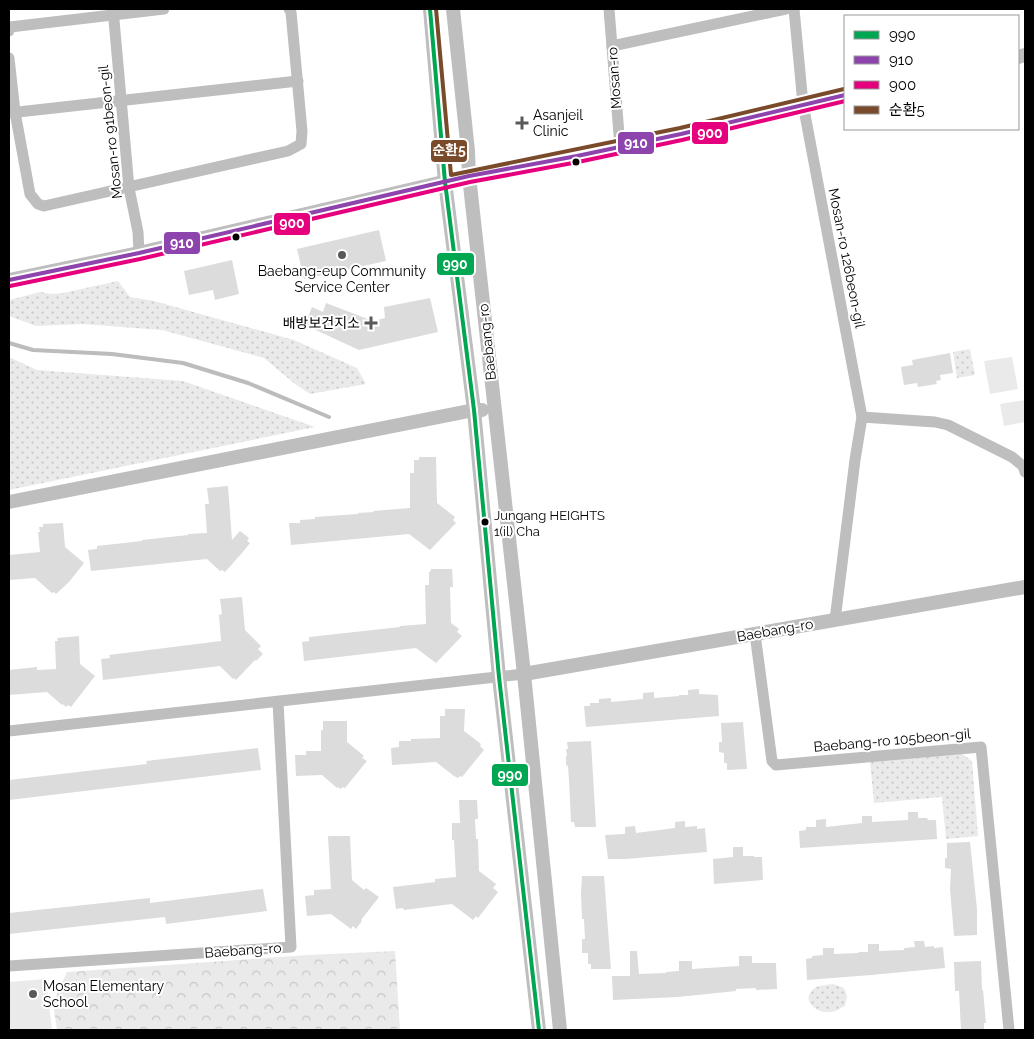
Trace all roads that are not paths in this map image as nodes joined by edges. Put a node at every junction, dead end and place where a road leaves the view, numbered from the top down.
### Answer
1 (164, 9) edge
2 (289, 9) edge
3 (430, 9) edge
4 (454, 9) edge
5 (609, 9) edge
6 (786, 9) edge
7 (794, 9) edge
8 (114, 11) edge
9 (9, 31) edge
10 (612, 46) junction
11 (9, 58) edge
12 (298, 80) junction
13 (844, 95) edge
14 (121, 101) junction
15 (803, 104) junction
16 (12, 113) edge
17 (620, 147) junction
18 (469, 176) junction
19 (445, 182) junction
20 (129, 188) junction
21 (139, 253) junction
22 (9, 280) edge
23 (494, 409) junction
24 (474, 410) junction
25 (862, 417) junction
26 (1025, 472) edge
27 (9, 502) edge
28 (1025, 587) edge
29 (835, 620) junction
30 (755, 634) junction
31 (524, 674) junction
32 (499, 677) junction
33 (278, 702) junction
34 (9, 731) edge
35 (9, 966) edge
36 (539, 1030) edge
37 (560, 1030) edge
38 (1009, 1030) edge

1 - 8 street
2 - 12 street
3 - 19 street, Baebang-ro
4 - 18 street, Baebang-ro
5 - 10 street, Mosan-ro
6 - 10 street
7 - 15 street, Mosan-ro 126beon-gil
8 - 9 street
8 - 14 street, Mosan-ro 91beon-gil
10 - 17 street, Mosan-ro
11 - 16 street
12 - 14 street
12 - 20 street
13 - 15 street
14 - 16 street
14 - 20 street, Mosan-ro 91beon-gil
15 - 17 street
15 - 25 street, Mosan-ro 126beon-gil
16 - 20 street
17 - 18 street
18 - 19 street
18 - 23 street, Baebang-ro
19 - 21 street
19 - 24 street, Baebang-ro
20 - 21 street, Mosan-ro 91beon-gil
21 - 22 street
23 - 24 street
23 - 31 street, Baebang-ro
24 - 27 street
24 - 32 street, Baebang-ro
25 - 26 street
25 - 29 street, Mosan-ro 126beon-gil
28 - 29 street, Baebang-ro
29 - 30 street, Baebang-ro
30 - 31 street, Baebang-ro
30 - 38 street, Baebang-ro 105beon-gil
31 - 32 street, Baebang-ro
31 - 37 street, Baebang-ro
32 - 33 street, Baebang-ro
32 - 36 street, Baebang-ro
33 - 34 street, Baebang-ro
33 - 35 street, Baebang-ro

